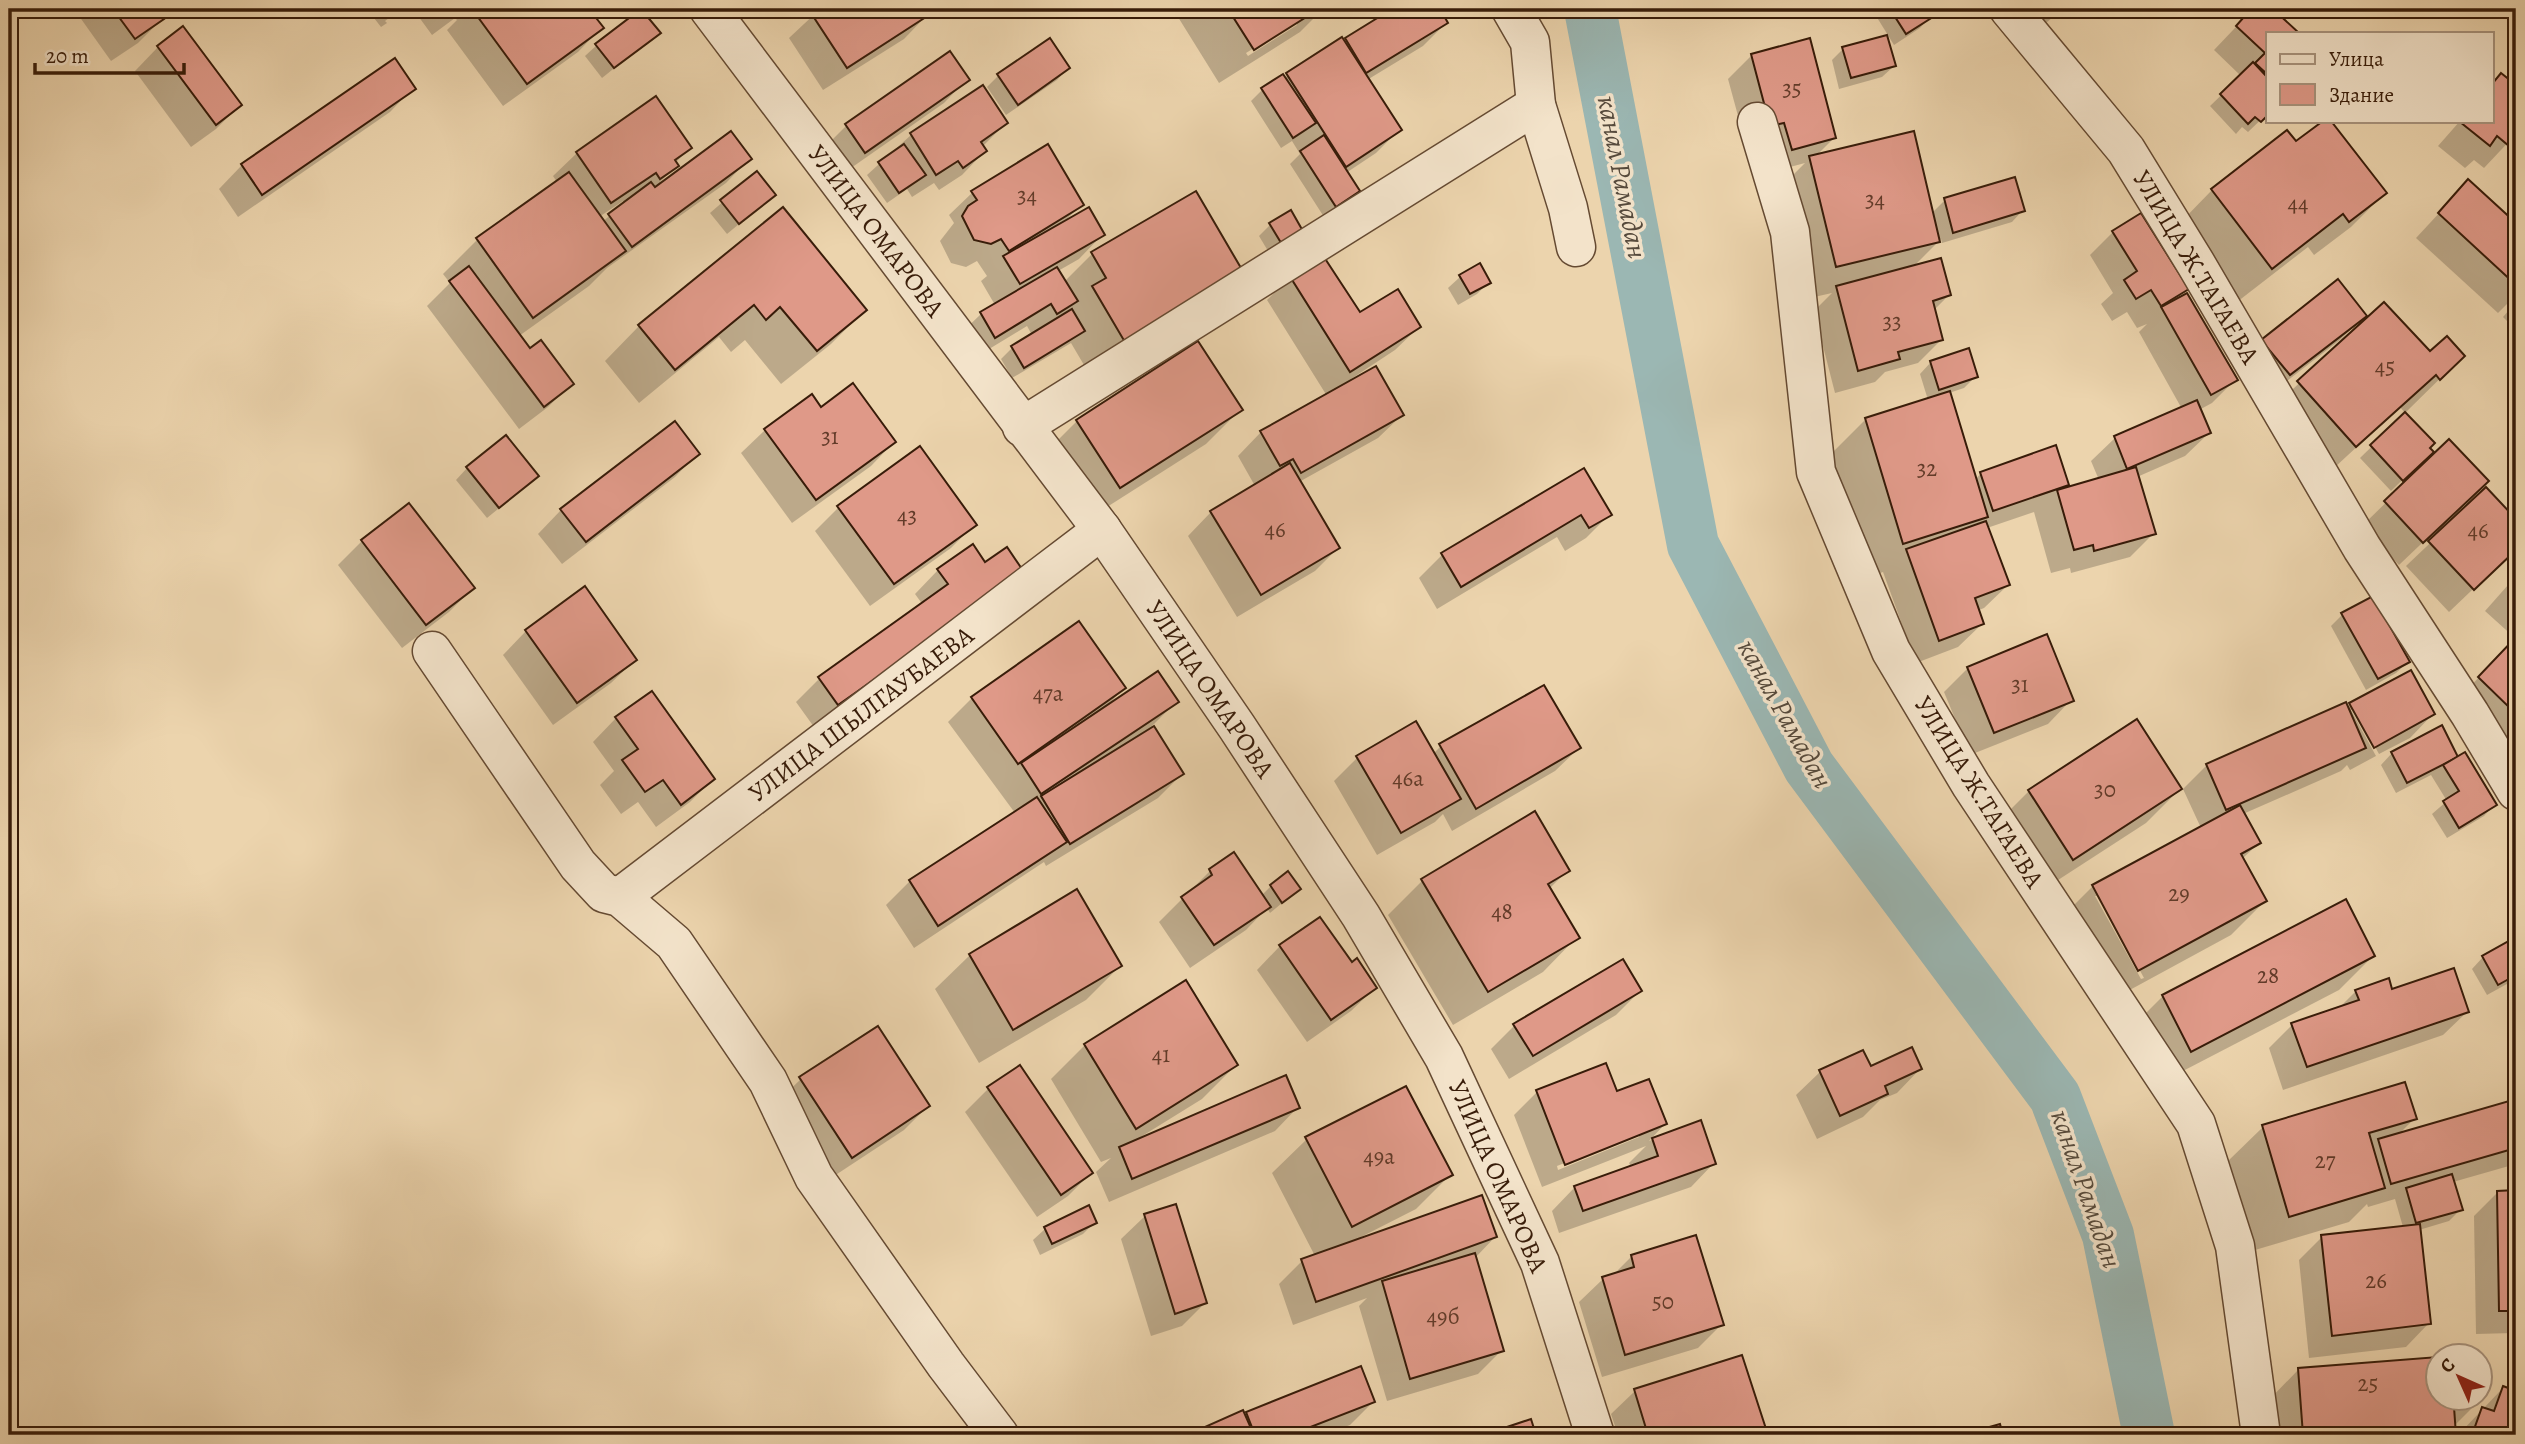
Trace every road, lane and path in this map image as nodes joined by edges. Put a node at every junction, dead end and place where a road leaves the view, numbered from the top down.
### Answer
1 (709, 9) edge
2 (1511, 9) edge
3 (2009, 9) edge
4 (1536, 105) junction
5 (1757, 122) dead end
6 (1576, 247) dead end
7 (1022, 427) junction
8 (1102, 530) junction
9 (432, 651) dead end
10 (2516, 791) edge
11 (620, 897) junction
12 (999, 1435) edge
13 (1595, 1435) edge
14 (2261, 1435) edge

1 - 7 street, УЛИЦА ОМАРОВА
2 - 4 street
3 - 10 street, УЛИЦА Ж.ТАГАЕВА
4 - 6 street
4 - 7 street
5 - 14 street, УЛИЦА Ж.ТАГАЕВА
7 - 8 street, УЛИЦА ОМАРОВА
8 - 11 street, УЛИЦА ШЫЛГАУБАЕВА
8 - 13 street, УЛИЦА ОМАРОВА
9 - 11 street
11 - 12 street

